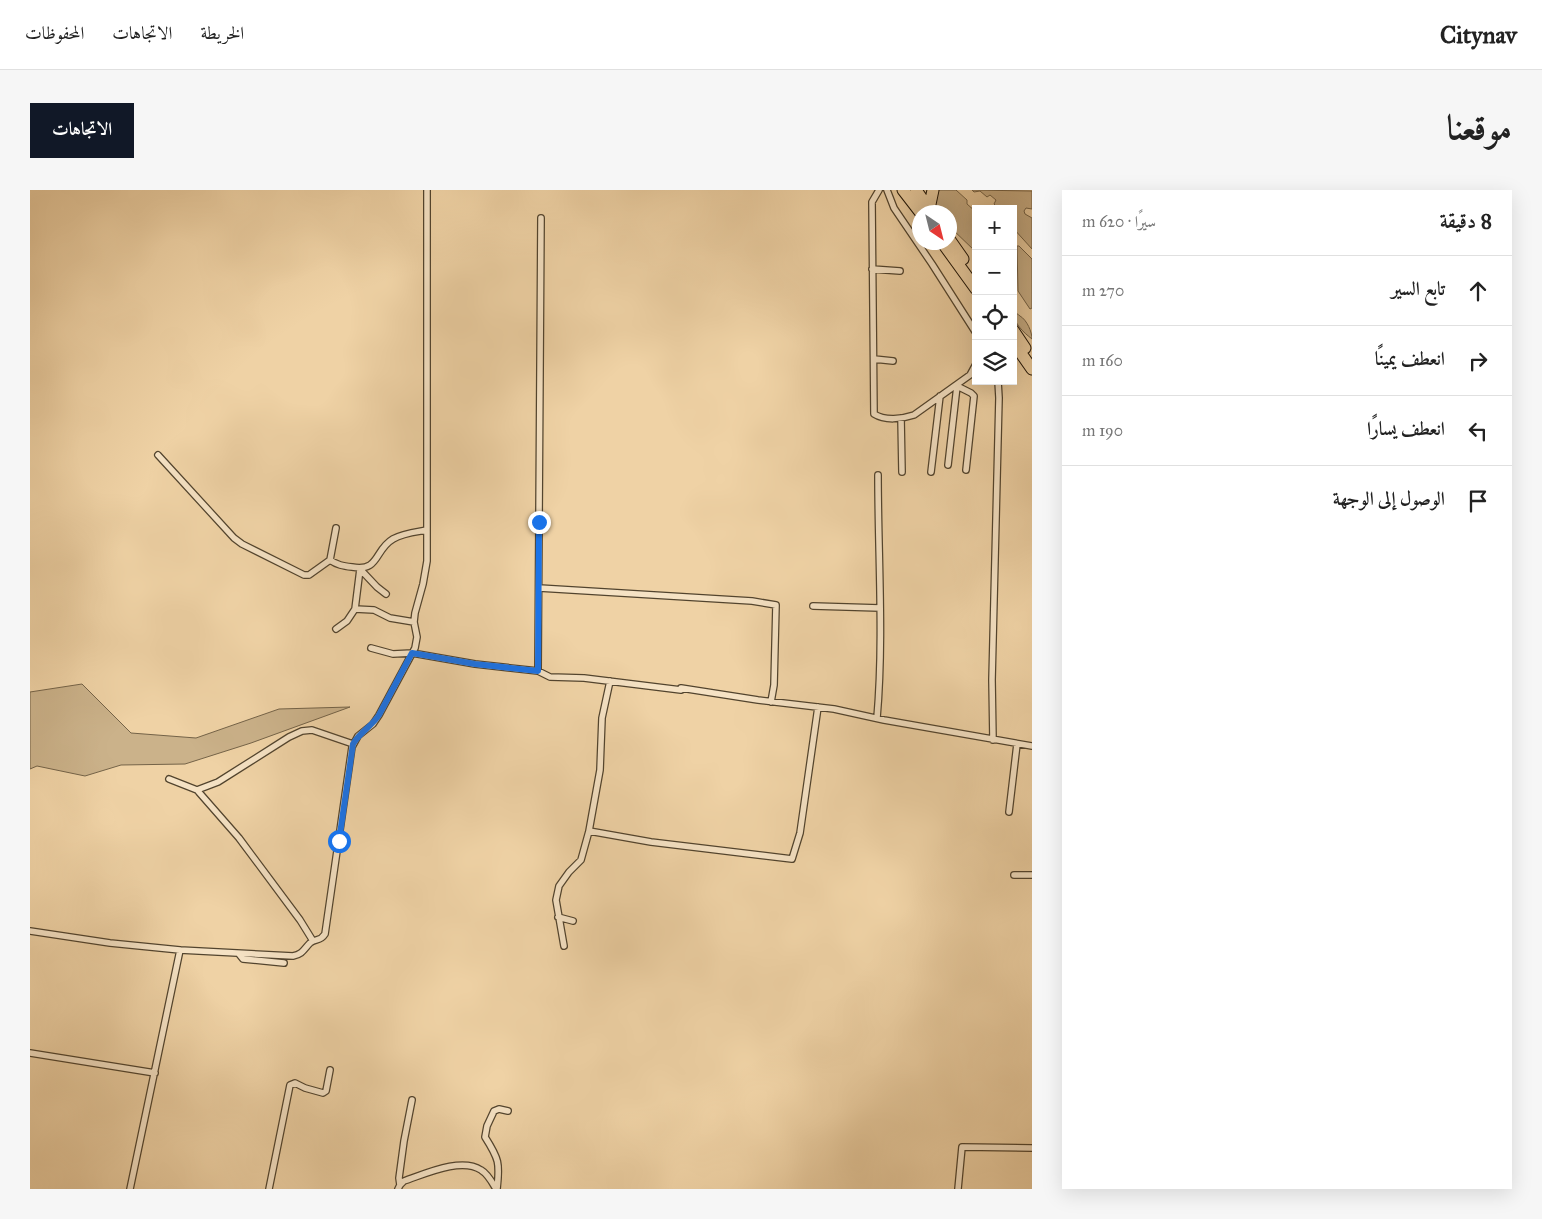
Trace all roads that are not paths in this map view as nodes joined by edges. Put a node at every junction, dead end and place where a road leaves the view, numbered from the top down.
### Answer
1 (427, 190) edge
2 (879, 190) edge
3 (887, 190) edge
4 (903, 190) edge
5 (916, 190) edge
6 (933, 190) edge
7 (919, 205) edge
8 (923, 205) edge
9 (928, 205) edge
10 (541, 218) dead end
11 (948, 250) edge
12 (957, 250) edge
13 (872, 269) junction
14 (900, 271) dead end
15 (972, 271) edge
16 (972, 283) edge
17 (972, 327) edge
18 (1017, 336) edge
19 (1017, 348) edge
20 (1032, 357) edge
21 (874, 358) junction
22 (893, 361) dead end
23 (1032, 369) edge
24 (972, 371) edge
25 (998, 385) edge
26 (956, 386) junction
27 (940, 396) junction
28 (901, 418) junction
29 (158, 455) dead end
30 (948, 465) dead end
31 (966, 470) dead end
32 (902, 472) dead end
33 (931, 472) dead end
34 (878, 475) dead end
35 (336, 528) dead end
36 (427, 530) junction
37 (330, 560) junction
38 (360, 569) junction
39 (539, 588) junction
40 (386, 594) dead end
41 (813, 606) dead end
42 (880, 608) junction
43 (355, 609) junction
44 (414, 622) junction
45 (336, 629) dead end
46 (371, 648) dead end
47 (412, 653) junction
48 (538, 671) junction
49 (610, 681) junction
50 (772, 702) junction
51 (818, 707) junction
52 (877, 718) junction
53 (993, 740) junction
54 (353, 744) junction
55 (1017, 744) junction
56 (1032, 746) edge
57 (169, 779) dead end
58 (197, 790) junction
59 (1009, 812) dead end
60 (589, 831) junction
61 (1014, 875) dead end
62 (1032, 875) edge
63 (558, 917) junction
64 (573, 921) dead end
65 (30, 931) edge
66 (313, 941) junction
67 (564, 946) dead end
68 (180, 950) junction
69 (239, 954) junction
70 (284, 963) dead end
71 (30, 1054) edge
72 (330, 1070) dead end
73 (155, 1073) junction
74 (412, 1100) dead end
75 (508, 1110) dead end
76 (1032, 1148) edge
77 (399, 1187) edge
78 (130, 1189) edge
79 (269, 1189) edge
80 (496, 1189) edge
81 (958, 1189) edge

1 - 36 street
2 - 13 street
3 - 17 street
4 - 7 highway
5 - 8 highway
6 - 9 highway
10 - 39 street
11 - 16 highway
12 - 15 highway
13 - 14 street
13 - 21 street
18 - 20 highway
19 - 23 highway
21 - 22 street
21 - 28 street
24 - 26 street
25 - 53 street
26 - 27 street
26 - 30 street
26 - 31 street
27 - 28 street
27 - 33 street
28 - 32 street
29 - 37 street
34 - 42 street
35 - 37 street
36 - 38 street
36 - 44 street
37 - 38 street
38 - 40 street
38 - 43 street
39 - 48 street
39 - 50 street
41 - 42 street
42 - 52 street
43 - 44 street
43 - 45 street
44 - 47 street
46 - 47 street
47 - 48 street
47 - 54 street
48 - 49 street
49 - 50 street
49 - 60 street
50 - 51 street
51 - 52 street
51 - 60 street
52 - 53 street
53 - 55 street
54 - 58 street
54 - 66 street
55 - 56 street
55 - 59 street
57 - 58 street
58 - 66 street
60 - 63 street
61 - 62 street
63 - 64 street
63 - 67 street
65 - 68 street
66 - 69 street
68 - 69 street
68 - 73 street
69 - 70 street
71 - 73 street
72 - 79 street
73 - 78 street
74 - 77 street
75 - 80 street
76 - 81 street
77 - 80 street

